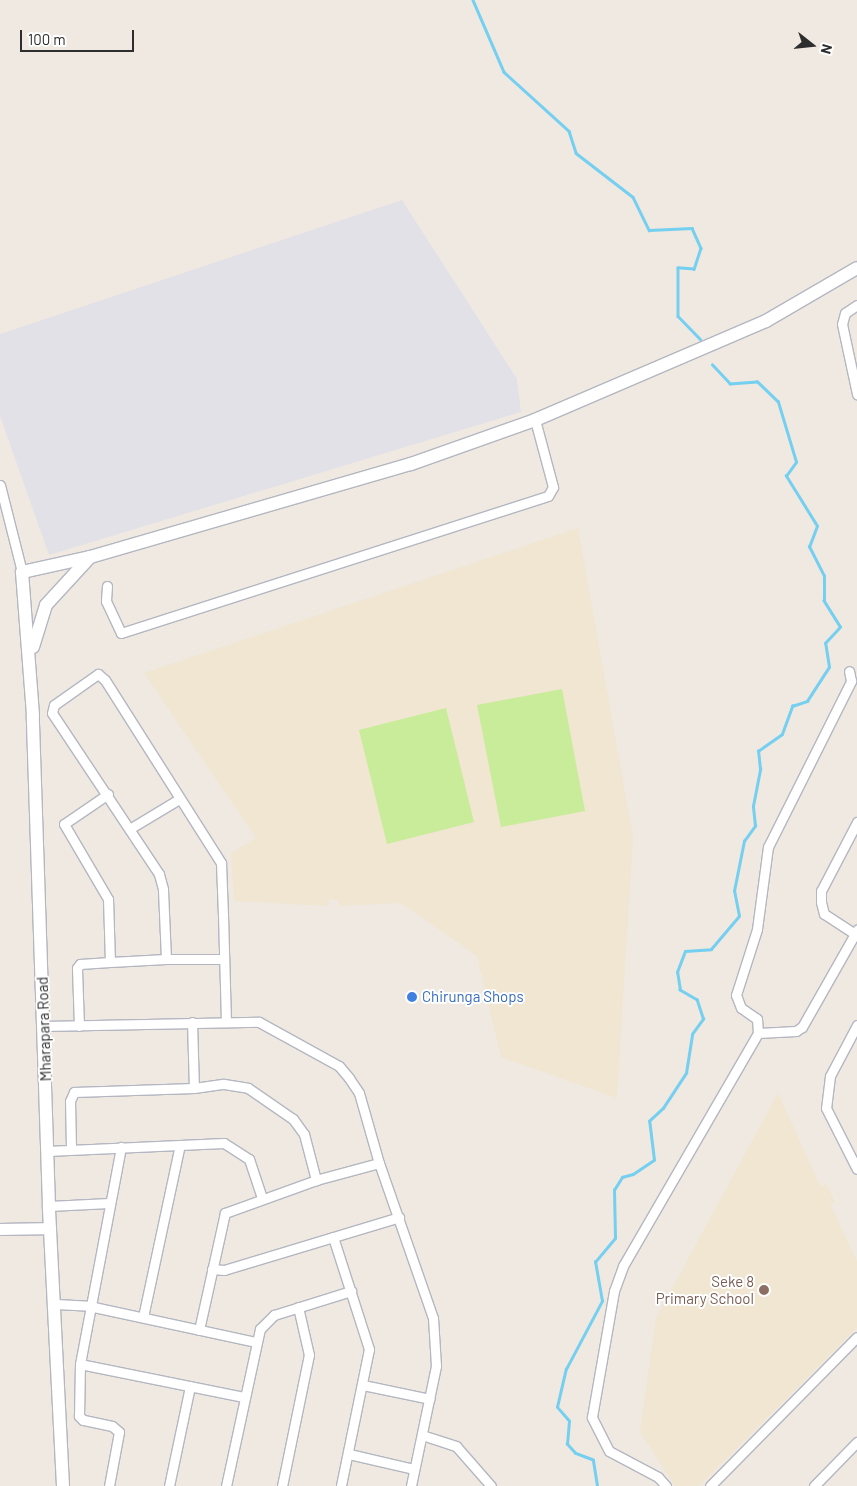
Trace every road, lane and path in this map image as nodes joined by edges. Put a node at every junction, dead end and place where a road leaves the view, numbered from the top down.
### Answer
1 (857, 268) edge
2 (857, 304) edge
3 (857, 394) edge
4 (535, 420) junction
5 (0, 485) edge
6 (90, 557) junction
7 (22, 572) junction
8 (107, 586) dead end
9 (31, 664) junction
10 (849, 671) dead end
11 (108, 794) junction
12 (179, 799) junction
13 (857, 822) edge
14 (131, 828) junction
15 (856, 932) edge
16 (224, 959) junction
17 (166, 960) junction
18 (110, 962) junction
19 (226, 1021) junction
20 (192, 1022) junction
21 (857, 1025) edge
22 (44, 1026) junction
23 (80, 1026) junction
24 (758, 1033) junction
25 (194, 1088) junction
26 (180, 1145) junction
27 (121, 1146) junction
28 (71, 1148) junction
29 (47, 1151) junction
30 (379, 1163) junction
31 (857, 1169) edge
32 (316, 1180) junction
33 (262, 1198) junction
34 (109, 1203) junction
35 (49, 1206) junction
36 (399, 1217) junction
37 (50, 1228) junction
38 (0, 1230) edge
39 (333, 1237) junction
40 (212, 1269) junction
41 (351, 1291) junction
42 (56, 1304) junction
43 (89, 1306) junction
44 (298, 1307) junction
45 (143, 1317) junction
46 (199, 1330) junction
47 (857, 1337) edge
48 (255, 1342) junction
49 (80, 1364) junction
50 (363, 1385) junction
51 (190, 1386) junction
52 (244, 1397) junction
53 (430, 1399) junction
54 (422, 1435) junction
55 (857, 1442) edge
56 (349, 1454) junction
57 (414, 1469) junction
58 (62, 1486) edge
59 (109, 1486) edge
60 (169, 1486) edge
61 (226, 1486) edge
62 (282, 1486) edge
63 (341, 1486) edge
64 (411, 1486) edge
65 (491, 1486) edge
66 (666, 1486) edge
67 (710, 1486) edge
68 (814, 1486) edge

1 - 4 main road
2 - 3 street
4 - 6 main road
4 - 8 street
5 - 7 street
6 - 7 main road
6 - 9 main road
7 - 9 main road, Mharapara Road
9 - 22 main road, Mharapara Road
10 - 24 street
11 - 12 street
11 - 14 street
11 - 18 street
12 - 14 street
12 - 16 street
13 - 15 street
14 - 17 street
15 - 24 street
16 - 17 street
16 - 19 street
17 - 18 street
18 - 23 street
19 - 20 street
19 - 30 street
20 - 23 street
20 - 25 street
21 - 31 street
22 - 23 street
22 - 29 main road, Mharapara Road
24 - 66 street
25 - 28 street
25 - 32 street
26 - 27 street
26 - 33 street
26 - 45 street
27 - 28 street
27 - 34 street
28 - 29 street
29 - 35 main road, Mharapara Road
30 - 32 street
30 - 36 street
32 - 33 street
33 - 40 street
34 - 35 street
34 - 43 street
35 - 37 main road, Mharapara Road
36 - 39 street
36 - 53 street
37 - 38 street
37 - 42 main road, Mharapara Road
39 - 40 street
39 - 41 street
40 - 46 street
41 - 44 street
41 - 50 street
42 - 43 street
42 - 58 main road, Mharapara Road
43 - 45 street
43 - 49 street
44 - 48 street
44 - 62 street
45 - 46 street
46 - 48 street
47 - 67 street
48 - 52 street
49 - 51 street
49 - 59 street
50 - 53 street
50 - 56 street
51 - 52 street
51 - 60 street
52 - 61 street
53 - 54 street
54 - 57 street
54 - 65 street
55 - 68 street
56 - 57 street
56 - 63 street
57 - 64 street

